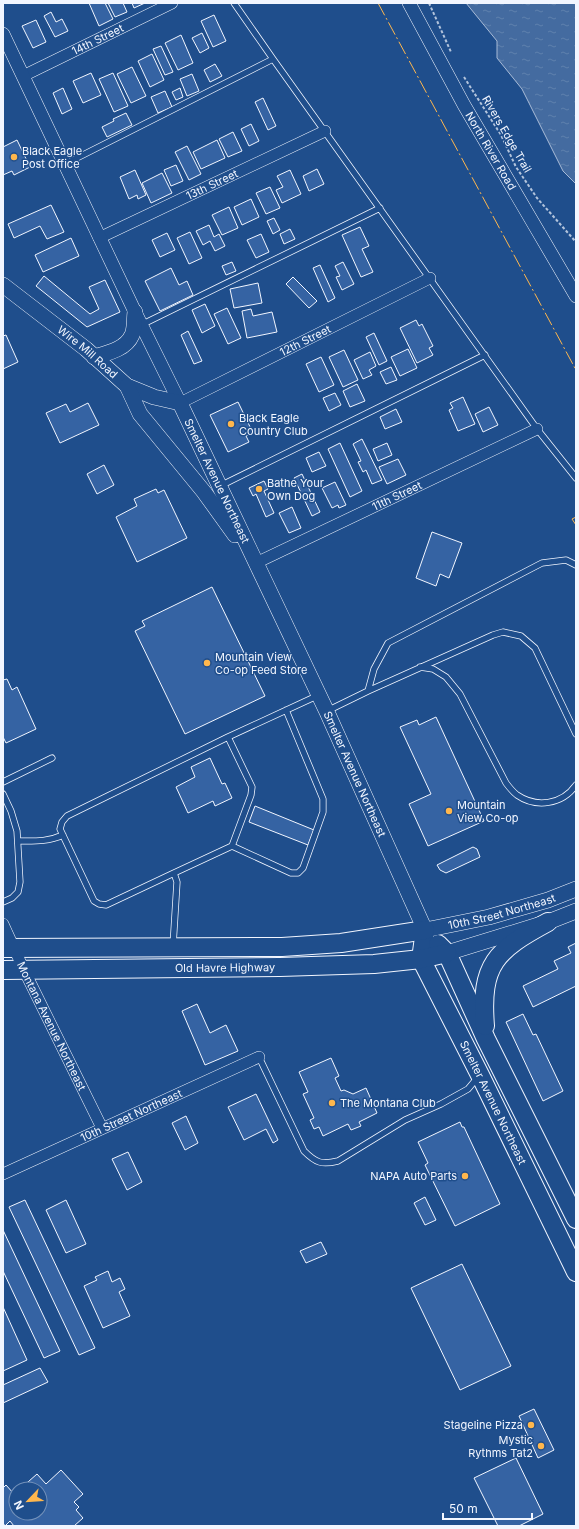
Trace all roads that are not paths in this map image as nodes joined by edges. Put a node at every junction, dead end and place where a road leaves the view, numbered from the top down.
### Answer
1 (172, 3) edge
2 (234, 3) edge
3 (409, 3) edge
4 (3, 34) edge
5 (273, 59) junction
6 (23, 76) junction
7 (325, 131) junction
8 (64, 164) junction
9 (380, 208) junction
10 (99, 238) junction
11 (430, 278) junction
12 (3, 285) edge
13 (576, 296) edge
14 (138, 319) junction
15 (485, 355) junction
16 (94, 357) junction
17 (127, 386) junction
18 (180, 403) junction
19 (538, 429) junction
20 (576, 478) edge
21 (219, 486) junction
22 (256, 563) junction
23 (576, 565) edge
24 (420, 667) junction
25 (368, 691) junction
26 (319, 695) junction
27 (286, 710) junction
28 (327, 712) junction
29 (576, 734) edge
30 (228, 737) junction
31 (52, 758) dead end
32 (3, 782) edge
33 (576, 785) edge
34 (3, 794) edge
35 (63, 835) junction
36 (18, 841) junction
37 (232, 846) junction
38 (174, 873) junction
39 (576, 889) edge
40 (3, 902) edge
41 (576, 911) edge
42 (548, 922) junction
43 (3, 924) edge
44 (425, 930) junction
45 (9, 948) edge
46 (173, 948) junction
47 (447, 953) junction
48 (422, 959) junction
49 (3, 970) edge
50 (24, 970) junction
51 (486, 1039) junction
52 (259, 1057) joint
53 (480, 1075) junction
54 (102, 1128) junction
55 (3, 1174) edge
56 (576, 1219) edge
57 (576, 1272) edge

1 - 6 street, 14th Street
2 - 5 lane
3 - 13 street, North River Road
4 - 6 street, Smelter Avenue Northeast
5 - 7 lane
5 - 8 lane
6 - 8 street, Smelter Avenue Northeast
7 - 9 lane
7 - 10 street, 13th Street
8 - 10 street, Smelter Avenue Northeast
9 - 11 lane
9 - 14 lane
10 - 14 street, Smelter Avenue Northeast
11 - 15 lane
11 - 18 street, 12th Street
12 - 16 main road, Wire Mill Road
14 - 16 main road
14 - 18 street, Smelter Avenue Northeast
15 - 19 lane
15 - 21 lane
16 - 17 main road, Wire Mill Road
17 - 18 main road, Wire Mill Road
17 - 22 main road
18 - 21 main road, Smelter Avenue Northeast
19 - 20 lane
19 - 22 street, 11th Street
21 - 22 main road, Smelter Avenue Northeast
22 - 26 main road, Smelter Avenue Northeast
23 - 25 lane
24 - 25 lane
24 - 29 lane
24 - 33 lane
25 - 28 lane
26 - 27 lane
26 - 28 main road, Smelter Avenue Northeast
27 - 30 lane
27 - 37 lane
28 - 44 main road, Smelter Avenue Northeast
30 - 35 lane
30 - 37 lane
31 - 32 lane
34 - 36 lane
35 - 36 lane
35 - 38 lane
36 - 40 lane
37 - 38 lane
38 - 46 lane
39 - 44 main road, 10th Street Northeast
41 - 42 main road, 10th Street Northeast
42 - 47 main road, 10th Street Northeast
42 - 51 highway
43 - 45 street, Montana Avenue Northeast
44 - 46 highway, Old Havre Highway
44 - 47 highway, Smelter Avenue Northeast
44 - 48 highway
45 - 46 highway, Old Havre Highway
45 - 50 street, Montana Avenue Northeast
47 - 48 highway, Old Havre Highway
47 - 51 highway, Smelter Avenue Northeast
48 - 50 highway, Old Havre Highway
48 - 53 highway, Smelter Avenue Northeast
49 - 50 highway, Old Havre Highway
50 - 54 street, Montana Avenue Northeast
51 - 56 highway, Smelter Avenue Northeast
52 - 53 lane
52 - 54 street, 10th Street Northeast
53 - 57 highway, Smelter Avenue Northeast
54 - 55 street, 10th Street Northeast

